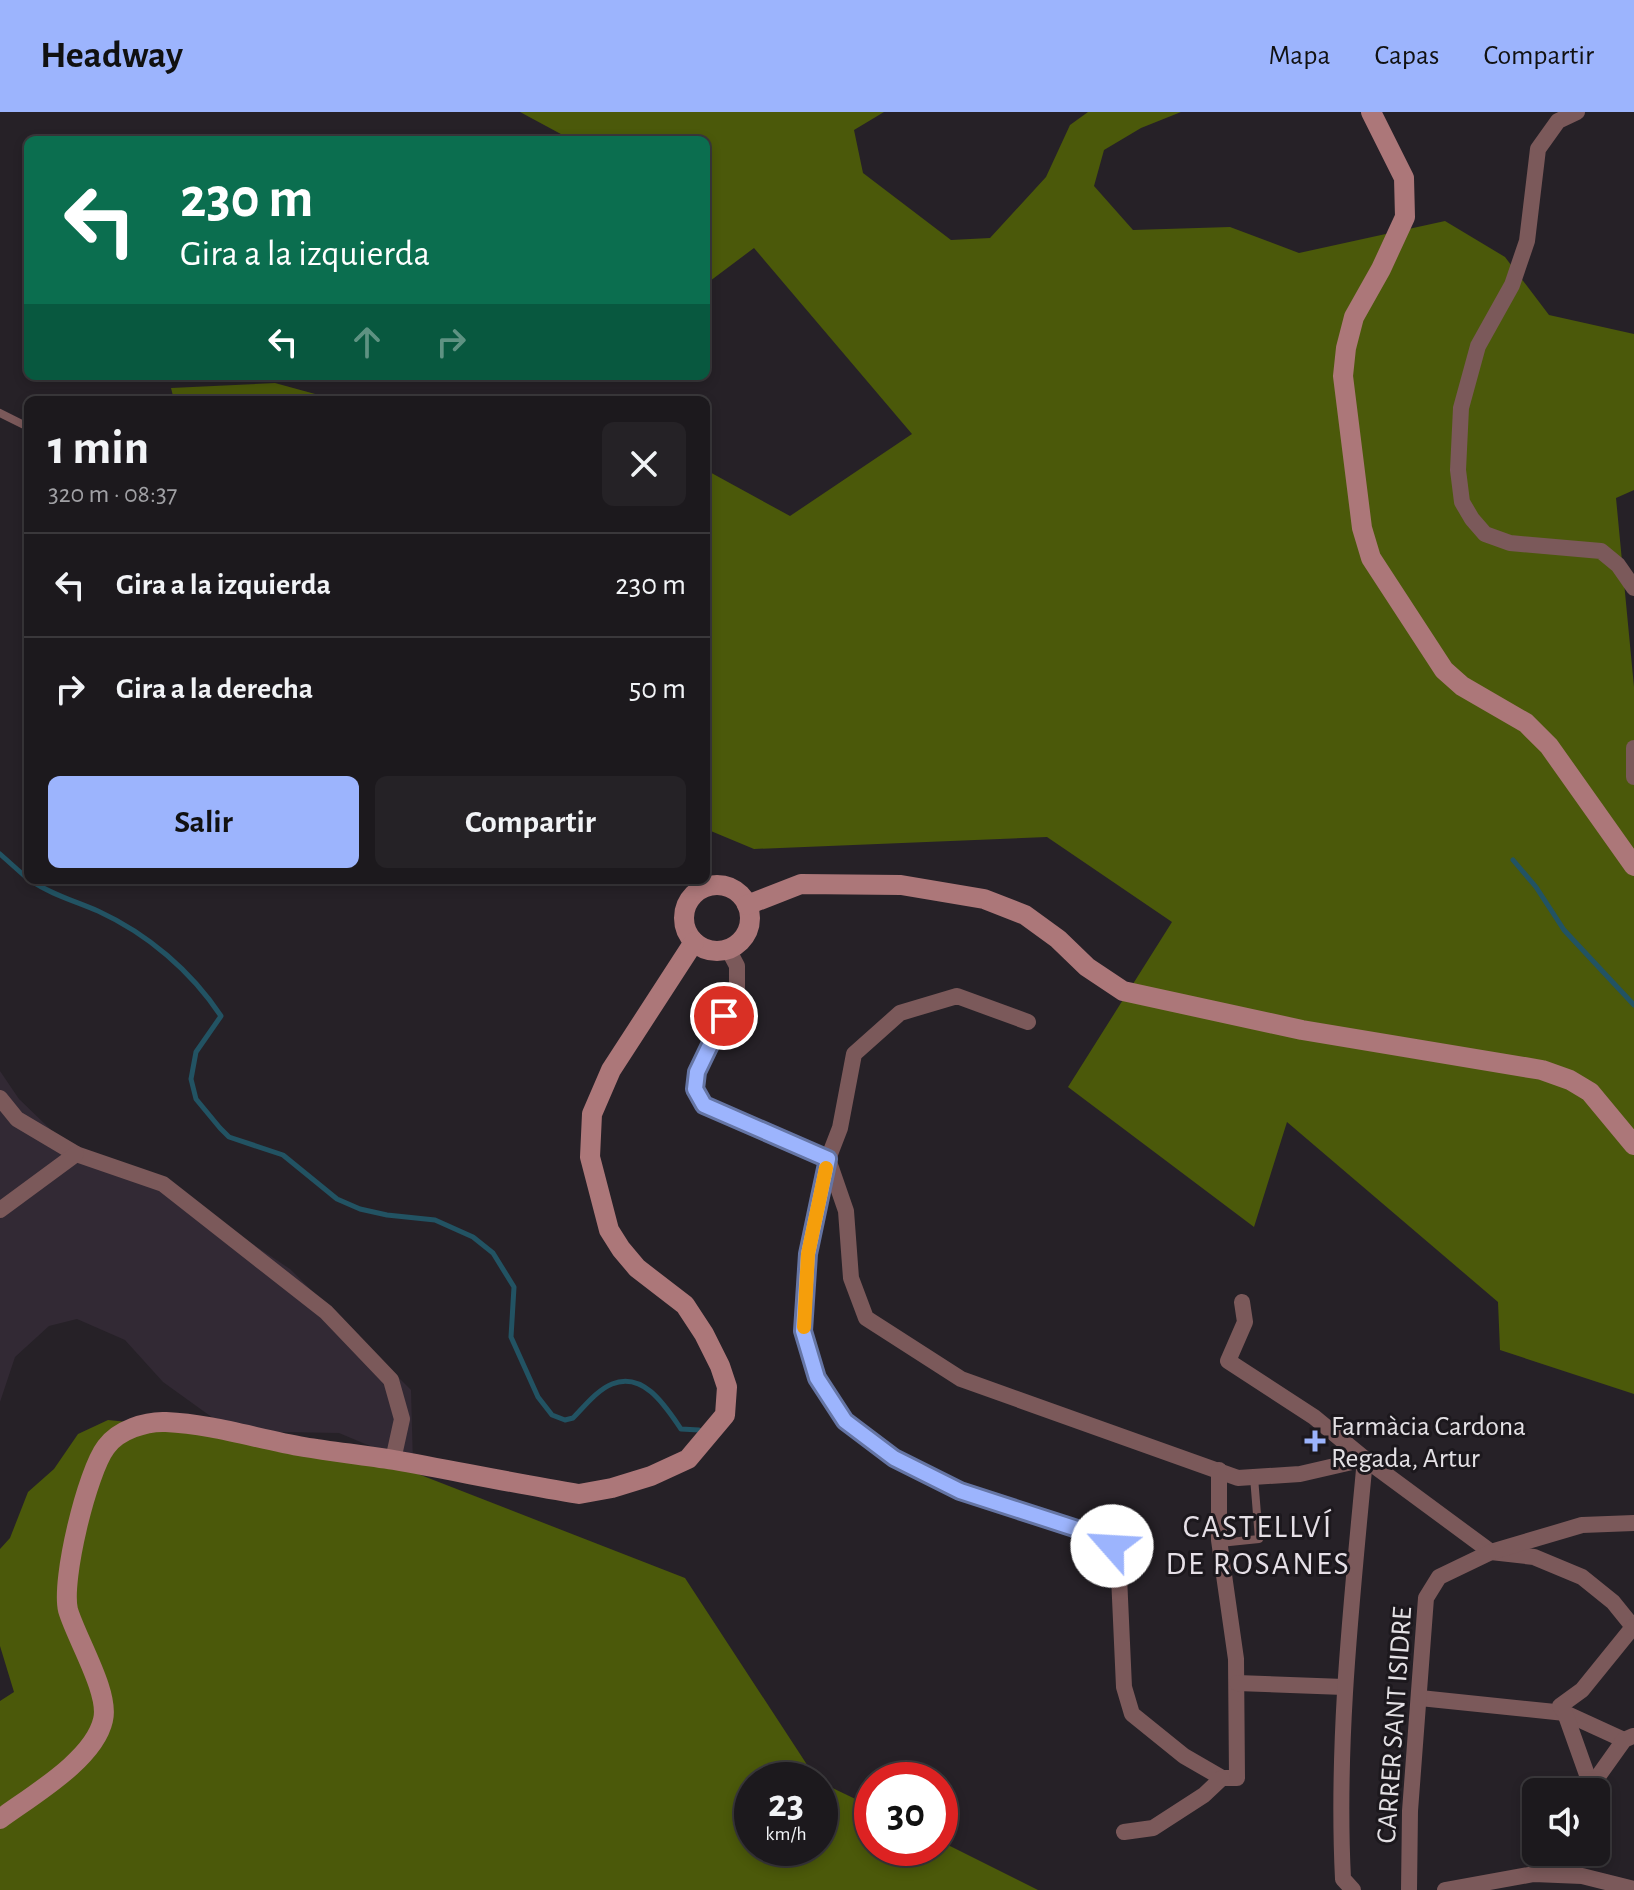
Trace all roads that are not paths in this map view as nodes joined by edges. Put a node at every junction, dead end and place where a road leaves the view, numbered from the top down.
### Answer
1 (1371, 112) edge
2 (1577, 112) edge
3 (0, 413) edge
4 (24, 425) edge
5 (1634, 588) edge
6 (1634, 748) edge
7 (1634, 777) edge
8 (1634, 866) edge
9 (694, 885) edge
10 (747, 905) junction
11 (694, 942) junction
12 (728, 949) junction
13 (1028, 1022) dead end
14 (0, 1098) edge
15 (1634, 1145) edge
16 (76, 1154) junction
17 (828, 1159) junction
18 (0, 1210) edge
19 (1242, 1302) dead end
20 (1365, 1459) junction
21 (393, 1460) junction
22 (1219, 1470) junction
23 (1254, 1477) junction
24 (1634, 1523) edge
25 (1219, 1543) junction
26 (1491, 1552) junction
27 (1634, 1628) edge
28 (1237, 1683) junction
29 (1344, 1687) junction
30 (1420, 1698) junction
31 (1565, 1713) junction
32 (1629, 1738) edge
33 (1230, 1778) junction
34 (1586, 1778) edge
35 (1598, 1778) edge
36 (0, 1819) edge
37 (1124, 1832) dead end
38 (1539, 1866) edge
39 (1534, 1874) junction
40 (1348, 1885) edge
41 (1634, 1889) edge
42 (1409, 1890) edge
43 (1445, 1890) edge

1 - 8 street
2 - 5 street
3 - 4 lane
6 - 7 street
9 - 10 street
9 - 11 street
10 - 12 street
10 - 15 street
11 - 12 street
11 - 21 street
12 - 17 street
13 - 17 street
14 - 16 street
16 - 18 street
16 - 21 street
17 - 22 street
17 - 33 street
19 - 20 street
20 - 23 street
20 - 26 street
20 - 29 street
21 - 36 street
22 - 23 street
22 - 25 street
23 - 25 lane
24 - 26 street, CARRER SANT ISIDRE
25 - 28 street
26 - 27 street
26 - 30 street, CARRER SANT ISIDRE
27 - 31 street
28 - 29 street
28 - 33 street
29 - 40 street
30 - 31 street
30 - 42 street, CARRER SANT ISIDRE
31 - 32 street
31 - 34 street
32 - 35 street
33 - 37 street
38 - 39 street
39 - 41 street
39 - 43 street

